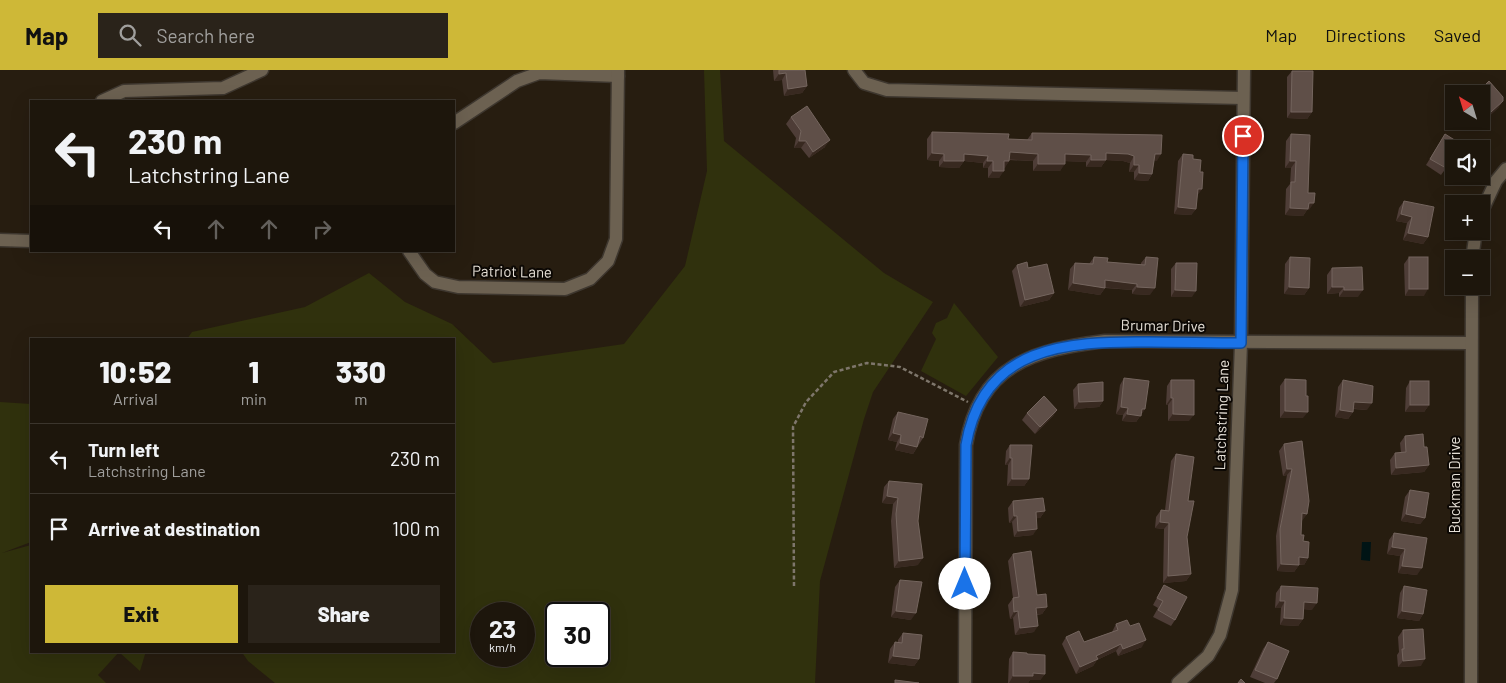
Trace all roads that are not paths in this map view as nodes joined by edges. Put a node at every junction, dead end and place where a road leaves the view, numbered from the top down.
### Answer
1 (262, 70) edge
2 (854, 70) edge
3 (1244, 70) edge
4 (618, 73) edge
5 (1243, 98) junction
6 (104, 100) edge
7 (455, 122) edge
8 (1506, 169) edge
9 (1489, 195) edge
10 (0, 240) edge
11 (30, 241) edge
12 (410, 252) edge
13 (1472, 295) edge
14 (1241, 343) junction
15 (1471, 343) junction
16 (965, 683) edge
17 (1178, 683) edge
18 (1471, 683) edge

1 - 6 street
2 - 5 street
3 - 5 street, Latchstring Lane
4 - 7 street
4 - 12 street, Patriot Lane
5 - 14 street, Latchstring Lane
8 - 9 street
10 - 11 street
13 - 15 street, Buckman Drive
14 - 15 street, Brumar Drive
14 - 16 street, Brumar Drive
14 - 17 street, Latchstring Lane
15 - 18 street, Buckman Drive

